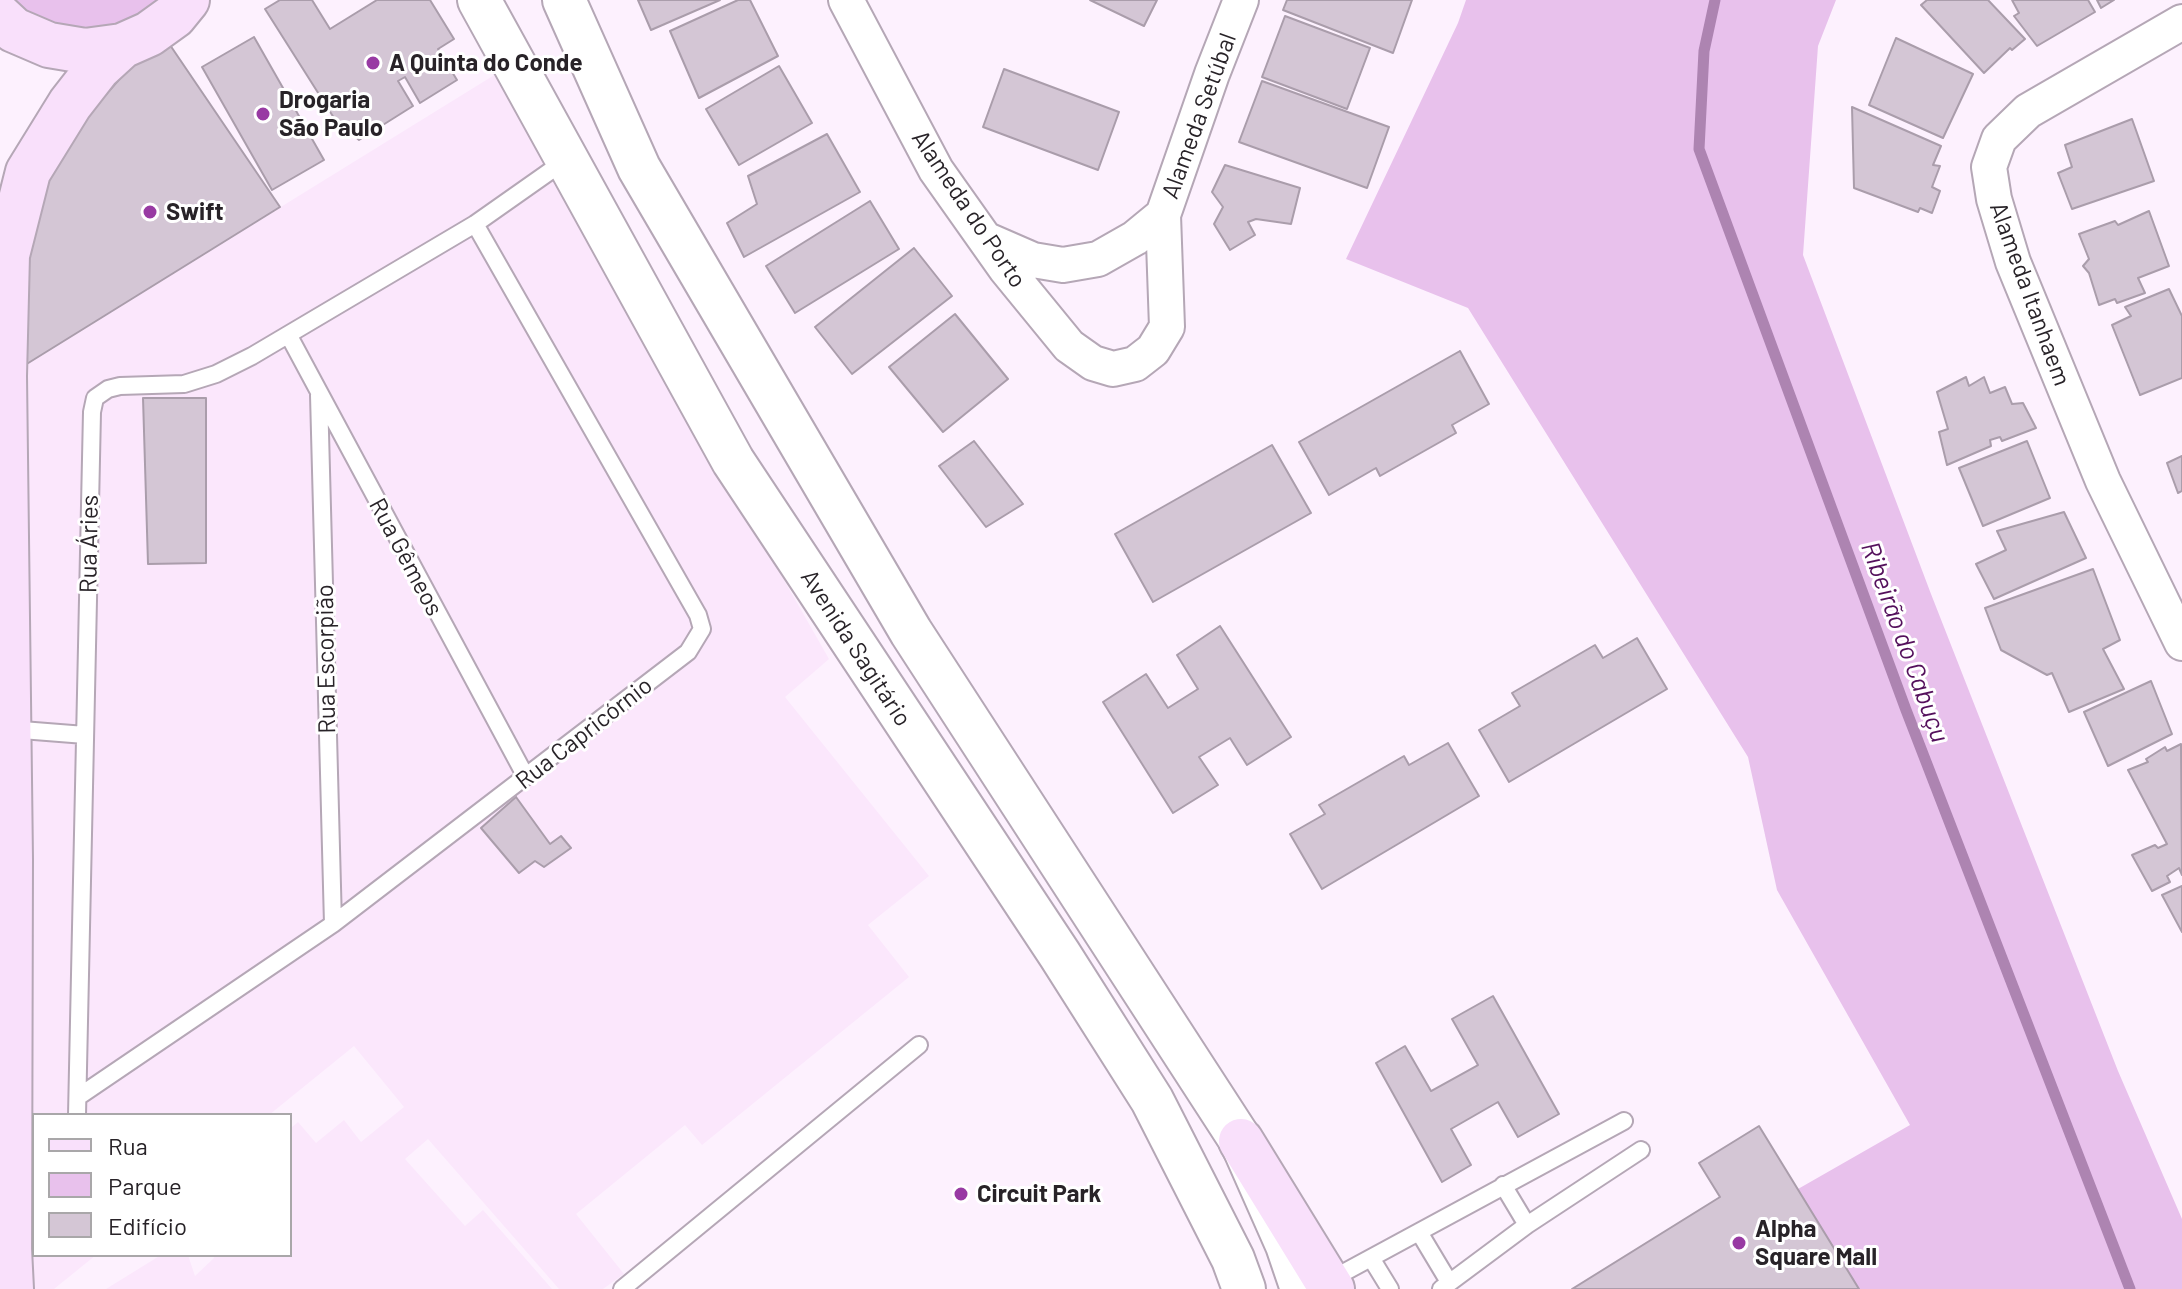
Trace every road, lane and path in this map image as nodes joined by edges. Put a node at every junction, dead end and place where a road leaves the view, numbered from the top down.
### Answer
1 (187, 0) edge
2 (479, 0) edge
3 (564, 0) edge
4 (846, 0) edge
5 (1241, 0) edge
6 (0, 17) edge
7 (2182, 22) edge
8 (122, 46) junction
9 (566, 160) junction
10 (1163, 215) junction
11 (475, 224) junction
12 (985, 239) junction
13 (289, 336) junction
14 (1135, 364) joint
15 (319, 395) junction
16 (2182, 643) edge
17 (8, 729) junction
18 (85, 735) junction
19 (526, 777) junction
20 (333, 924) junction
21 (919, 1045) dead end
22 (1195, 1074) junction
23 (78, 1097) junction
24 (1152, 1100) junction
25 (77, 1113) edge
26 (1624, 1121) dead end
27 (1241, 1141) joint
28 (1641, 1150) dead end
29 (1503, 1185) junction
30 (1527, 1225) junction
31 (1419, 1232) junction
32 (1371, 1258) junction
33 (1320, 1286) edge
34 (1445, 1286) edge
35 (11, 1289) edge
36 (622, 1289) edge
37 (1244, 1289) edge
38 (1390, 1289) edge

1 - 8 main road
2 - 9 street, Avenida Sagitário
3 - 22 street
4 - 12 street, Alameda do Porto
5 - 10 street, Alameda Setúbal
6 - 8 main road
7 - 16 street, Alameda Itanhaem
8 - 17 main road
9 - 11 lane, Rua Áries
9 - 24 street, Avenida Sagitário
10 - 12 street
10 - 14 street, Alameda Setúbal
11 - 13 lane, Rua Áries
11 - 19 lane, Rua Capricórnio
12 - 14 street, Alameda do Porto
13 - 15 lane, Rua Gêmeos
13 - 18 lane, Rua Áries
15 - 19 lane, Rua Gêmeos
15 - 20 lane, Rua Escorpião
17 - 18 lane
17 - 35 main road
18 - 23 lane, Rua Áries
19 - 20 lane, Rua Capricórnio
20 - 23 lane, Rua Capricórnio
21 - 36 lane
22 - 24 street
22 - 27 street
23 - 25 lane, Rua Áries
24 - 37 street, Avenida Sagitário
26 - 29 lane
27 - 33 main road
28 - 30 lane
29 - 30 lane
29 - 31 lane
30 - 34 lane
31 - 32 lane
31 - 34 lane
32 - 33 lane
32 - 38 lane

